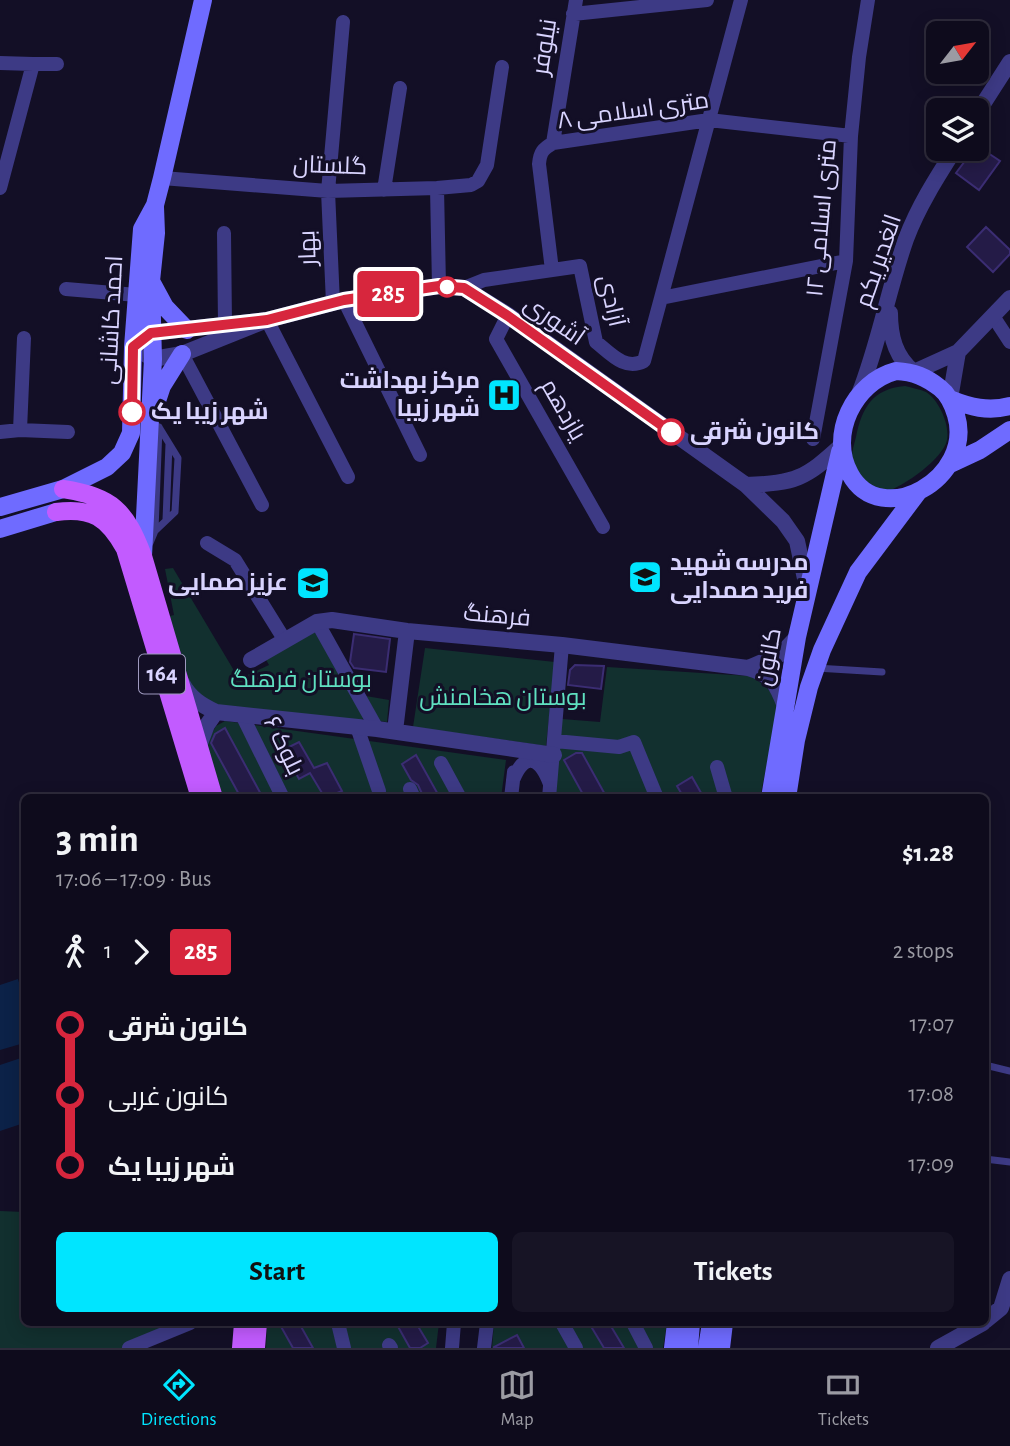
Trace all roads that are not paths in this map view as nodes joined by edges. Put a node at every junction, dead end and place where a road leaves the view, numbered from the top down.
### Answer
1 (203, 0) edge
2 (707, 0) edge
3 (741, 0) edge
4 (868, 0) edge
5 (575, 7) edge
6 (343, 22) dead end
7 (1010, 62) edge
8 (0, 63) edge
9 (33, 64) junction
10 (57, 64) dead end
11 (502, 67) dead end
12 (400, 88) dead end
13 (987, 98) edge
14 (709, 121) junction
15 (851, 135) junction
16 (553, 143) junction
17 (948, 161) edge
18 (162, 178) junction
19 (0, 188) edge
20 (437, 188) junction
21 (384, 190) junction
22 (328, 191) junction
23 (155, 205) junction
24 (224, 233) dead end
25 (846, 261) junction
26 (552, 270) junction
27 (151, 281) junction
28 (439, 286) junction
29 (892, 286) junction
30 (464, 288) junction
31 (66, 289) dead end
32 (137, 295) junction
33 (661, 298) junction
34 (1010, 299) edge
35 (339, 301) junction
36 (508, 316) junction
37 (993, 316) junction
38 (267, 320) junction
39 (225, 324) junction
40 (187, 330) junction
41 (151, 333) junction
42 (23, 338) dead end
43 (1010, 342) edge
44 (133, 347) junction
45 (958, 352) junction
46 (182, 354) junction
47 (153, 359) junction
48 (914, 372) junction
49 (859, 394) junction
50 (950, 399) junction
51 (1010, 399) edge
52 (1010, 406) edge
53 (982, 409) junction
54 (155, 426) junction
55 (20, 430) junction
56 (1010, 430) edge
57 (0, 432) edge
58 (68, 432) dead end
59 (813, 439) dead end
60 (1010, 440) edge
61 (842, 445) junction
62 (979, 450) junction
63 (420, 455) dead end
64 (950, 464) junction
65 (348, 477) dead end
66 (746, 485) junction
67 (63, 489) junction
68 (918, 492) junction
69 (262, 505) dead end
70 (0, 507) edge
71 (603, 527) dead end
72 (0, 529) edge
73 (155, 531) junction
74 (208, 543) dead end
75 (143, 556) junction
76 (808, 591) junction
77 (317, 622) junction
78 (407, 631) junction
79 (797, 637) junction
80 (284, 639) junction
81 (562, 645) junction
82 (251, 660) dead end
83 (748, 668) junction
84 (815, 668) junction
85 (882, 672) dead end
86 (177, 675) junction
87 (785, 706) junction
88 (216, 712) junction
89 (242, 715) junction
90 (357, 727) junction
91 (377, 729) junction
92 (395, 731) junction
93 (199, 746) junction
94 (554, 748) junction
95 (516, 750) junction
96 (786, 750) junction
97 (440, 763) dead end
98 (717, 766) dead end
99 (513, 780) junction
100 (380, 791) dead end
101 (549, 792) edge
102 (199, 794) edge
103 (213, 794) edge
104 (281, 794) edge
105 (458, 794) edge
106 (511, 794) edge
107 (655, 794) edge
108 (725, 794) edge
109 (779, 794) edge
110 (989, 1066) edge
111 (1010, 1071) edge
112 (989, 1159) edge
113 (1010, 1162) edge
114 (1010, 1279) edge
115 (1005, 1306) edge
116 (989, 1318) edge
117 (183, 1326) edge
118 (243, 1326) edge
119 (258, 1326) edge
120 (339, 1326) edge
121 (454, 1326) edge
122 (487, 1326) edge
123 (564, 1326) edge
124 (635, 1326) edge
125 (676, 1326) edge
126 (691, 1326) edge
127 (711, 1326) edge
128 (724, 1326) edge
129 (977, 1326) edge
130 (129, 1348) edge
131 (241, 1348) edge
132 (256, 1348) edge
133 (344, 1348) edge
134 (452, 1348) edge
135 (484, 1348) edge
136 (576, 1348) edge
137 (646, 1348) edge
138 (673, 1348) edge
139 (689, 1348) edge
140 (707, 1348) edge
141 (721, 1348) edge
142 (939, 1348) edge

1 - 18 main road, احمد کاشانی / 164
2 - 5 street
3 - 14 street, آزادی
4 - 15 street, ۱۲ متری اسلامی
5 - 16 street, نیلوفر
6 - 22 street, بهار
7 - 13 street
8 - 9 street
9 - 10 street
9 - 19 street
11 - 20 street, گلستان
12 - 21 street
14 - 15 street, ۸ متری اسلامی
14 - 16 street, ۸ متری اسلامی
14 - 33 street, آزادی
15 - 25 street, ۱۲ متری اسلامی
16 - 26 street, ۸ متری اسلامی
17 - 29 street, الغدیر یکم
18 - 22 street, گلستان
18 - 23 main road, احمد کاشانی / 164
20 - 21 street, گلستان
20 - 28 street
21 - 22 street, گلستان
22 - 35 street, بهار
23 - 27 main road, احمد کاشانی / 164
23 - 32 main road, احمد کاشانی / 164
24 - 39 street
25 - 33 street, آزادی
25 - 59 street, ۱۲ متری اسلامی
26 - 30 street, آزادی
26 - 33 street, آزادی
27 - 40 main road
27 - 41 main road, احمد کاشانی / 164
28 - 30 street, آشوری
28 - 35 street, آشوری
29 - 48 street
29 - 49 street, الغدیر یکم
30 - 36 street, آشوری
31 - 32 street
32 - 44 main road, احمد کاشانی / 164
34 - 37 street
35 - 38 street, آشوری
35 - 63 street
36 - 66 street, آشوری
36 - 71 street, یازدهم
37 - 43 street
37 - 45 street
38 - 39 street
38 - 46 street
38 - 65 street
39 - 40 street
40 - 41 street
41 - 44 street
41 - 47 main road, احمد کاشانی / 164
42 - 55 street
44 - 47 street
44 - 67 main road, احمد کاشانی / 164
45 - 48 street
45 - 50 street
46 - 47 street
46 - 54 main road
46 - 69 street
47 - 54 main road, احمد کاشانی / 164
48 - 49 main road
48 - 50 main road
49 - 61 main road
50 - 53 main road
50 - 64 main road
51 - 53 main road
52 - 53 main road
54 - 73 lane
54 - 73 lane
54 - 75 main road, احمد کاشانی / 164
55 - 57 street
55 - 58 street
56 - 62 main road
60 - 62 main road
61 - 66 street
61 - 68 main road
61 - 76 main road, کانون
62 - 64 main road
64 - 68 main road
66 - 76 street, آشوری
67 - 70 main road, احمد کاشانی
67 - 75 main road
68 - 84 main road, کانون
72 - 102 main road, 164
73 - 75 lane
74 - 80 street
75 - 86 main road, 164
76 - 79 main road, کانون
77 - 78 street, فرهنگ
77 - 80 street, فرهنگ
77 - 91 street
78 - 81 street, فرهنگ
78 - 92 street
79 - 83 street
79 - 87 main road, کانون
80 - 82 street, فرهنگ
81 - 83 street, فرهنگ
81 - 94 street
83 - 87 street
84 - 85 lane
84 - 96 main road, کانون
86 - 88 street
86 - 93 main road, 164
87 - 96 main road, کانون
88 - 89 street
88 - 93 street
89 - 90 street
89 - 104 street, بلوک ۶
90 - 91 street
90 - 100 street
91 - 92 street
92 - 95 street
93 - 103 main road, 164
94 - 95 street
94 - 101 street
94 - 107 street
95 - 99 street
96 - 109 main road, کانون
97 - 105 street
98 - 108 street
99 - 101 street
99 - 106 street
110 - 111 lane
112 - 113 lane
114 - 115 street
115 - 116 street
117 - 130 street
118 - 131 main road
119 - 132 main road
120 - 133 street
121 - 134 street
122 - 135 street
123 - 136 street
124 - 137 street
125 - 138 main road
126 - 139 main road
127 - 140 main road
128 - 141 main road
129 - 142 street

